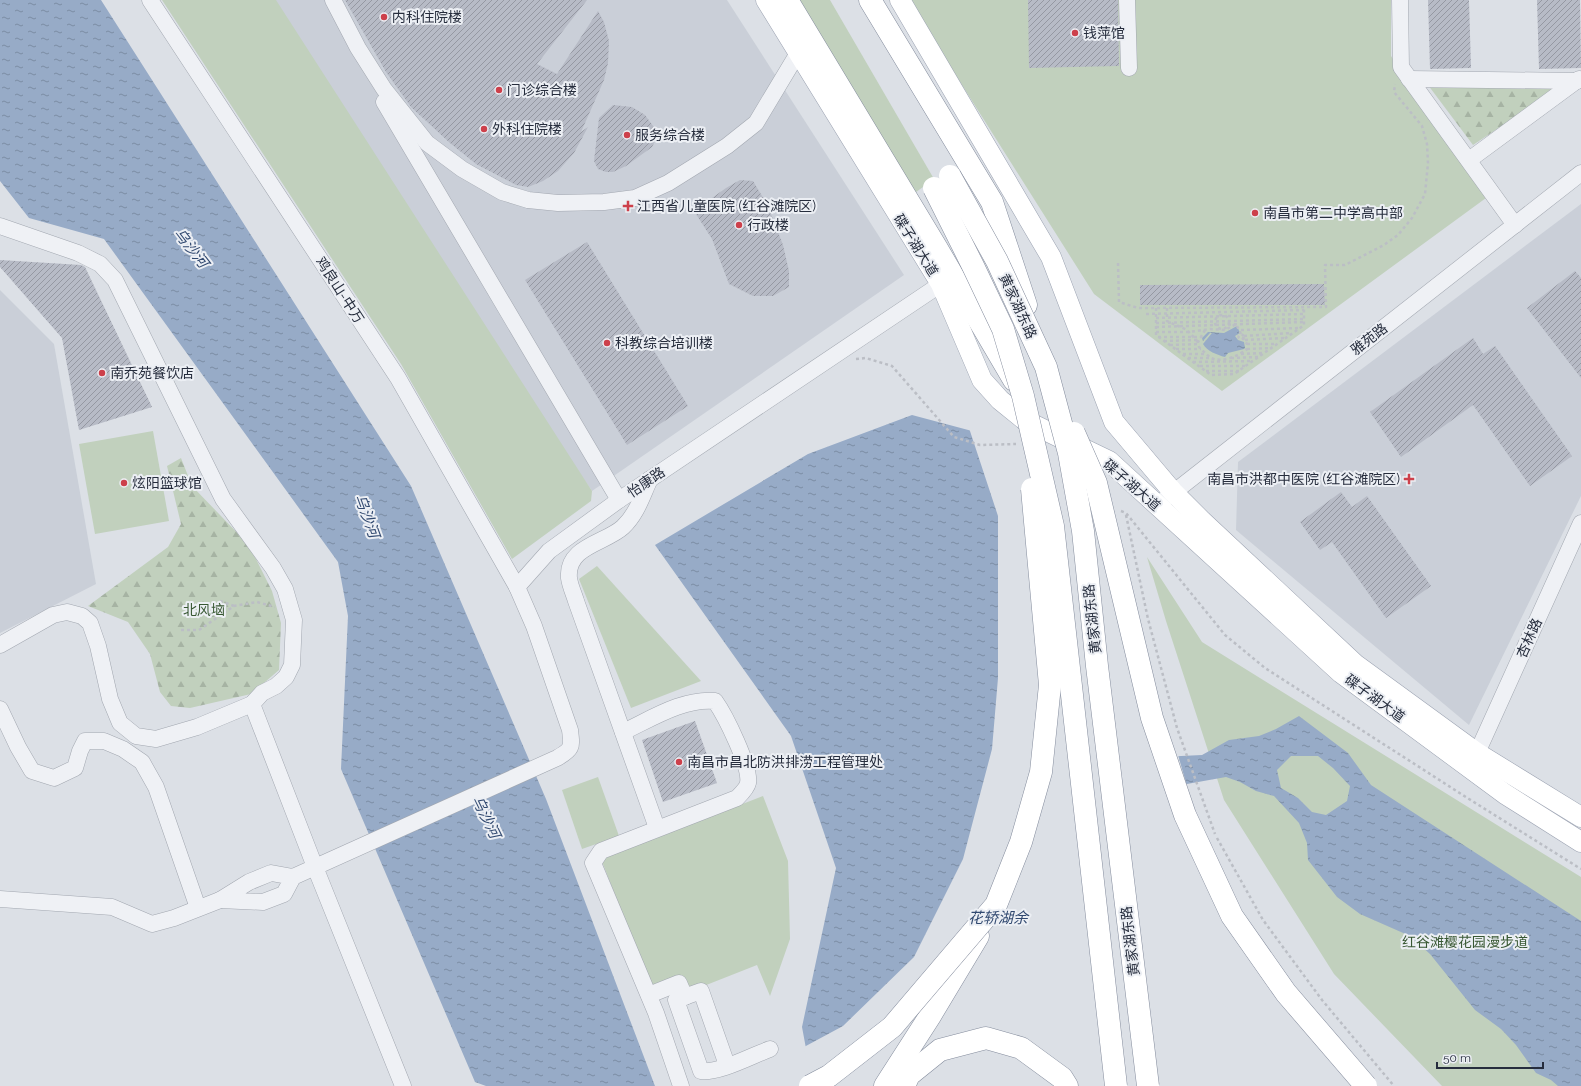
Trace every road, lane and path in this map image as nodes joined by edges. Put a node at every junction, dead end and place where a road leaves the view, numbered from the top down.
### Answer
1 (150, 0) edge
2 (324, 0) edge
3 (333, 0) edge
4 (766, 0) edge
5 (787, 0) edge
6 (870, 0) edge
7 (900, 0) edge
8 (1127, 0) edge
9 (1400, 0) edge
10 (798, 53) junction
11 (1129, 68) dead end
12 (1405, 73) junction
13 (1579, 79) edge
14 (1469, 160) junction
15 (1581, 173) edge
16 (1515, 225) junction
17 (0, 226) edge
18 (1118, 263) dead end
19 (941, 284) junction
20 (1156, 308) junction
21 (1167, 308) junction
22 (1304, 310) junction
23 (1146, 314) dead end
24 (1156, 314) junction
25 (1167, 314) junction
26 (1218, 316) junction
27 (1226, 316) junction
28 (1156, 318) junction
29 (1167, 318) junction
30 (1304, 320) junction
31 (1215, 321) junction
32 (1156, 322) junction
33 (1169, 322) junction
34 (1228, 323) junction
35 (1236, 324) junction
36 (1216, 325) junction
37 (1178, 326) junction
38 (1156, 327) junction
39 (1300, 328) junction
40 (1222, 329) junction
41 (1206, 330) junction
42 (1241, 330) junction
43 (1156, 332) junction
44 (1189, 332) junction
45 (1292, 333) junction
46 (1158, 337) junction
47 (1194, 337) junction
48 (1243, 337) junction
49 (1285, 338) junction
50 (1164, 341) junction
51 (1199, 341) junction
52 (1247, 344) junction
53 (1278, 344) junction
54 (1169, 345) junction
55 (1272, 348) junction
56 (1175, 349) junction
57 (1201, 349) junction
58 (1248, 349) junction
59 (1265, 353) junction
60 (1182, 354) junction
61 (1207, 354) junction
62 (1239, 354) junction
63 (1259, 357) junction
64 (1187, 358) junction
65 (1212, 358) junction
66 (1229, 358) junction
67 (853, 359) dead end
68 (1253, 361) junction
69 (1193, 362) junction
70 (1199, 366) junction
71 (1246, 366) junction
72 (1046, 367) junction
73 (1024, 396) junction
74 (1017, 444) dead end
75 (650, 479) junction
76 (1173, 492) junction
77 (619, 500) junction
78 (1156, 506) junction
79 (1119, 509) dead end
80 (1126, 513) junction
81 (1581, 523) edge
82 (517, 587) junction
83 (220, 601) dead end
84 (234, 606) junction
85 (291, 612) junction
86 (180, 630) dead end
87 (0, 645) edge
88 (252, 704) junction
89 (0, 709) edge
90 (623, 732) junction
91 (1477, 753) junction
92 (1581, 817) edge
93 (657, 828) junction
94 (1581, 842) edge
95 (315, 867) junction
96 (1581, 868) edge
97 (293, 876) junction
98 (0, 899) edge
99 (220, 900) junction
100 (996, 906) junction
101 (198, 908) junction
102 (649, 995) junction
103 (685, 997) junction
104 (770, 1050) dead end
105 (727, 1065) junction
106 (403, 1086) edge
107 (681, 1086) edge
108 (810, 1086) edge
109 (885, 1086) edge
110 (904, 1086) edge
111 (1067, 1086) edge
112 (1116, 1086) edge
113 (1148, 1086) edge
114 (1366, 1086) edge
115 (1394, 1086) edge

1 - 82 street, 鸡良山-中万
2 - 77 street
3 - 10 street
4 - 10 main road, 碟子湖大道
5 - 73 highway, bridge
6 - 72 highway, bridge
7 - 76 main road, 碟子湖大道
8 - 11 street
9 - 12 street
10 - 19 main road, 碟子湖大道
12 - 13 street
12 - 14 street
12 - 22 path
13 - 14 street
14 - 16 street
15 - 16 street, 雅苑路
16 - 76 street, 雅苑路
17 - 85 street
18 - 20 path
19 - 75 street, 怡康路
19 - 78 main road, 碟子湖大道
20 - 21 path
20 - 24 path
21 - 22 path
21 - 25 path
22 - 25 path
22 - 27 path
22 - 30 path
23 - 24 path
24 - 25 path
24 - 28 path
25 - 29 path
26 - 27 path
26 - 29 path
26 - 31 path
27 - 34 path
28 - 29 path
28 - 32 path
29 - 33 path
30 - 34 path
30 - 35 path
30 - 39 path
31 - 33 path
31 - 34 path
31 - 36 path
32 - 33 path
32 - 38 path
33 - 37 path
34 - 35 path
34 - 36 path
34 - 40 path
35 - 40 path
35 - 42 path
36 - 37 path
36 - 40 path
37 - 38 path
37 - 44 path
38 - 43 path
39 - 42 path
39 - 45 path
40 - 41 path
41 - 44 path
41 - 51 path
42 - 48 path
43 - 44 path
43 - 46 path
44 - 47 path
45 - 48 path
45 - 49 path
46 - 47 path
46 - 50 path
47 - 51 path
48 - 49 path
48 - 52 path
49 - 53 path
50 - 51 path
50 - 54 path
51 - 54 path
51 - 57 path
52 - 53 path
52 - 58 path
53 - 55 path
54 - 56 path
55 - 58 path
55 - 59 path
56 - 57 path
56 - 60 path
57 - 61 path
58 - 62 path
59 - 62 path
59 - 63 path
60 - 61 path
60 - 64 path
61 - 65 path
62 - 66 path
63 - 66 path
63 - 68 path
64 - 65 path
64 - 69 path
65 - 66 path
67 - 74 path
68 - 69 path
68 - 71 path
69 - 70 path
70 - 71 path
70 - 71 path
72 - 73 highway, 黄家湖东路, bridge
72 - 113 highway, 黄家湖东路, bridge
72 - 114 highway, bridge
73 - 100 highway, bridge
73 - 112 highway, 黄家湖东路, bridge
75 - 77 street, 怡康路
75 - 90 street
76 - 78 street, 雅苑路
76 - 91 main road, 碟子湖大道
77 - 82 street, 怡康路
78 - 94 main road, 碟子湖大道
79 - 80 path
80 - 96 path
80 - 115 path
81 - 91 street, 杏林路
82 - 95 street
83 - 84 path
84 - 85 path
84 - 86 path
85 - 88 street
87 - 88 street
88 - 95 street
89 - 101 street
90 - 93 street
90 - 93 street
91 - 92 main road, 碟子湖大道
93 - 102 street
95 - 97 street
95 - 106 street
97 - 99 street
97 - 99 street
98 - 101 street
99 - 101 street
100 - 108 highway, bridge
100 - 109 highway, bridge
102 - 103 street
102 - 107 street
103 - 105 street
103 - 105 street
104 - 105 street
110 - 111 highway

